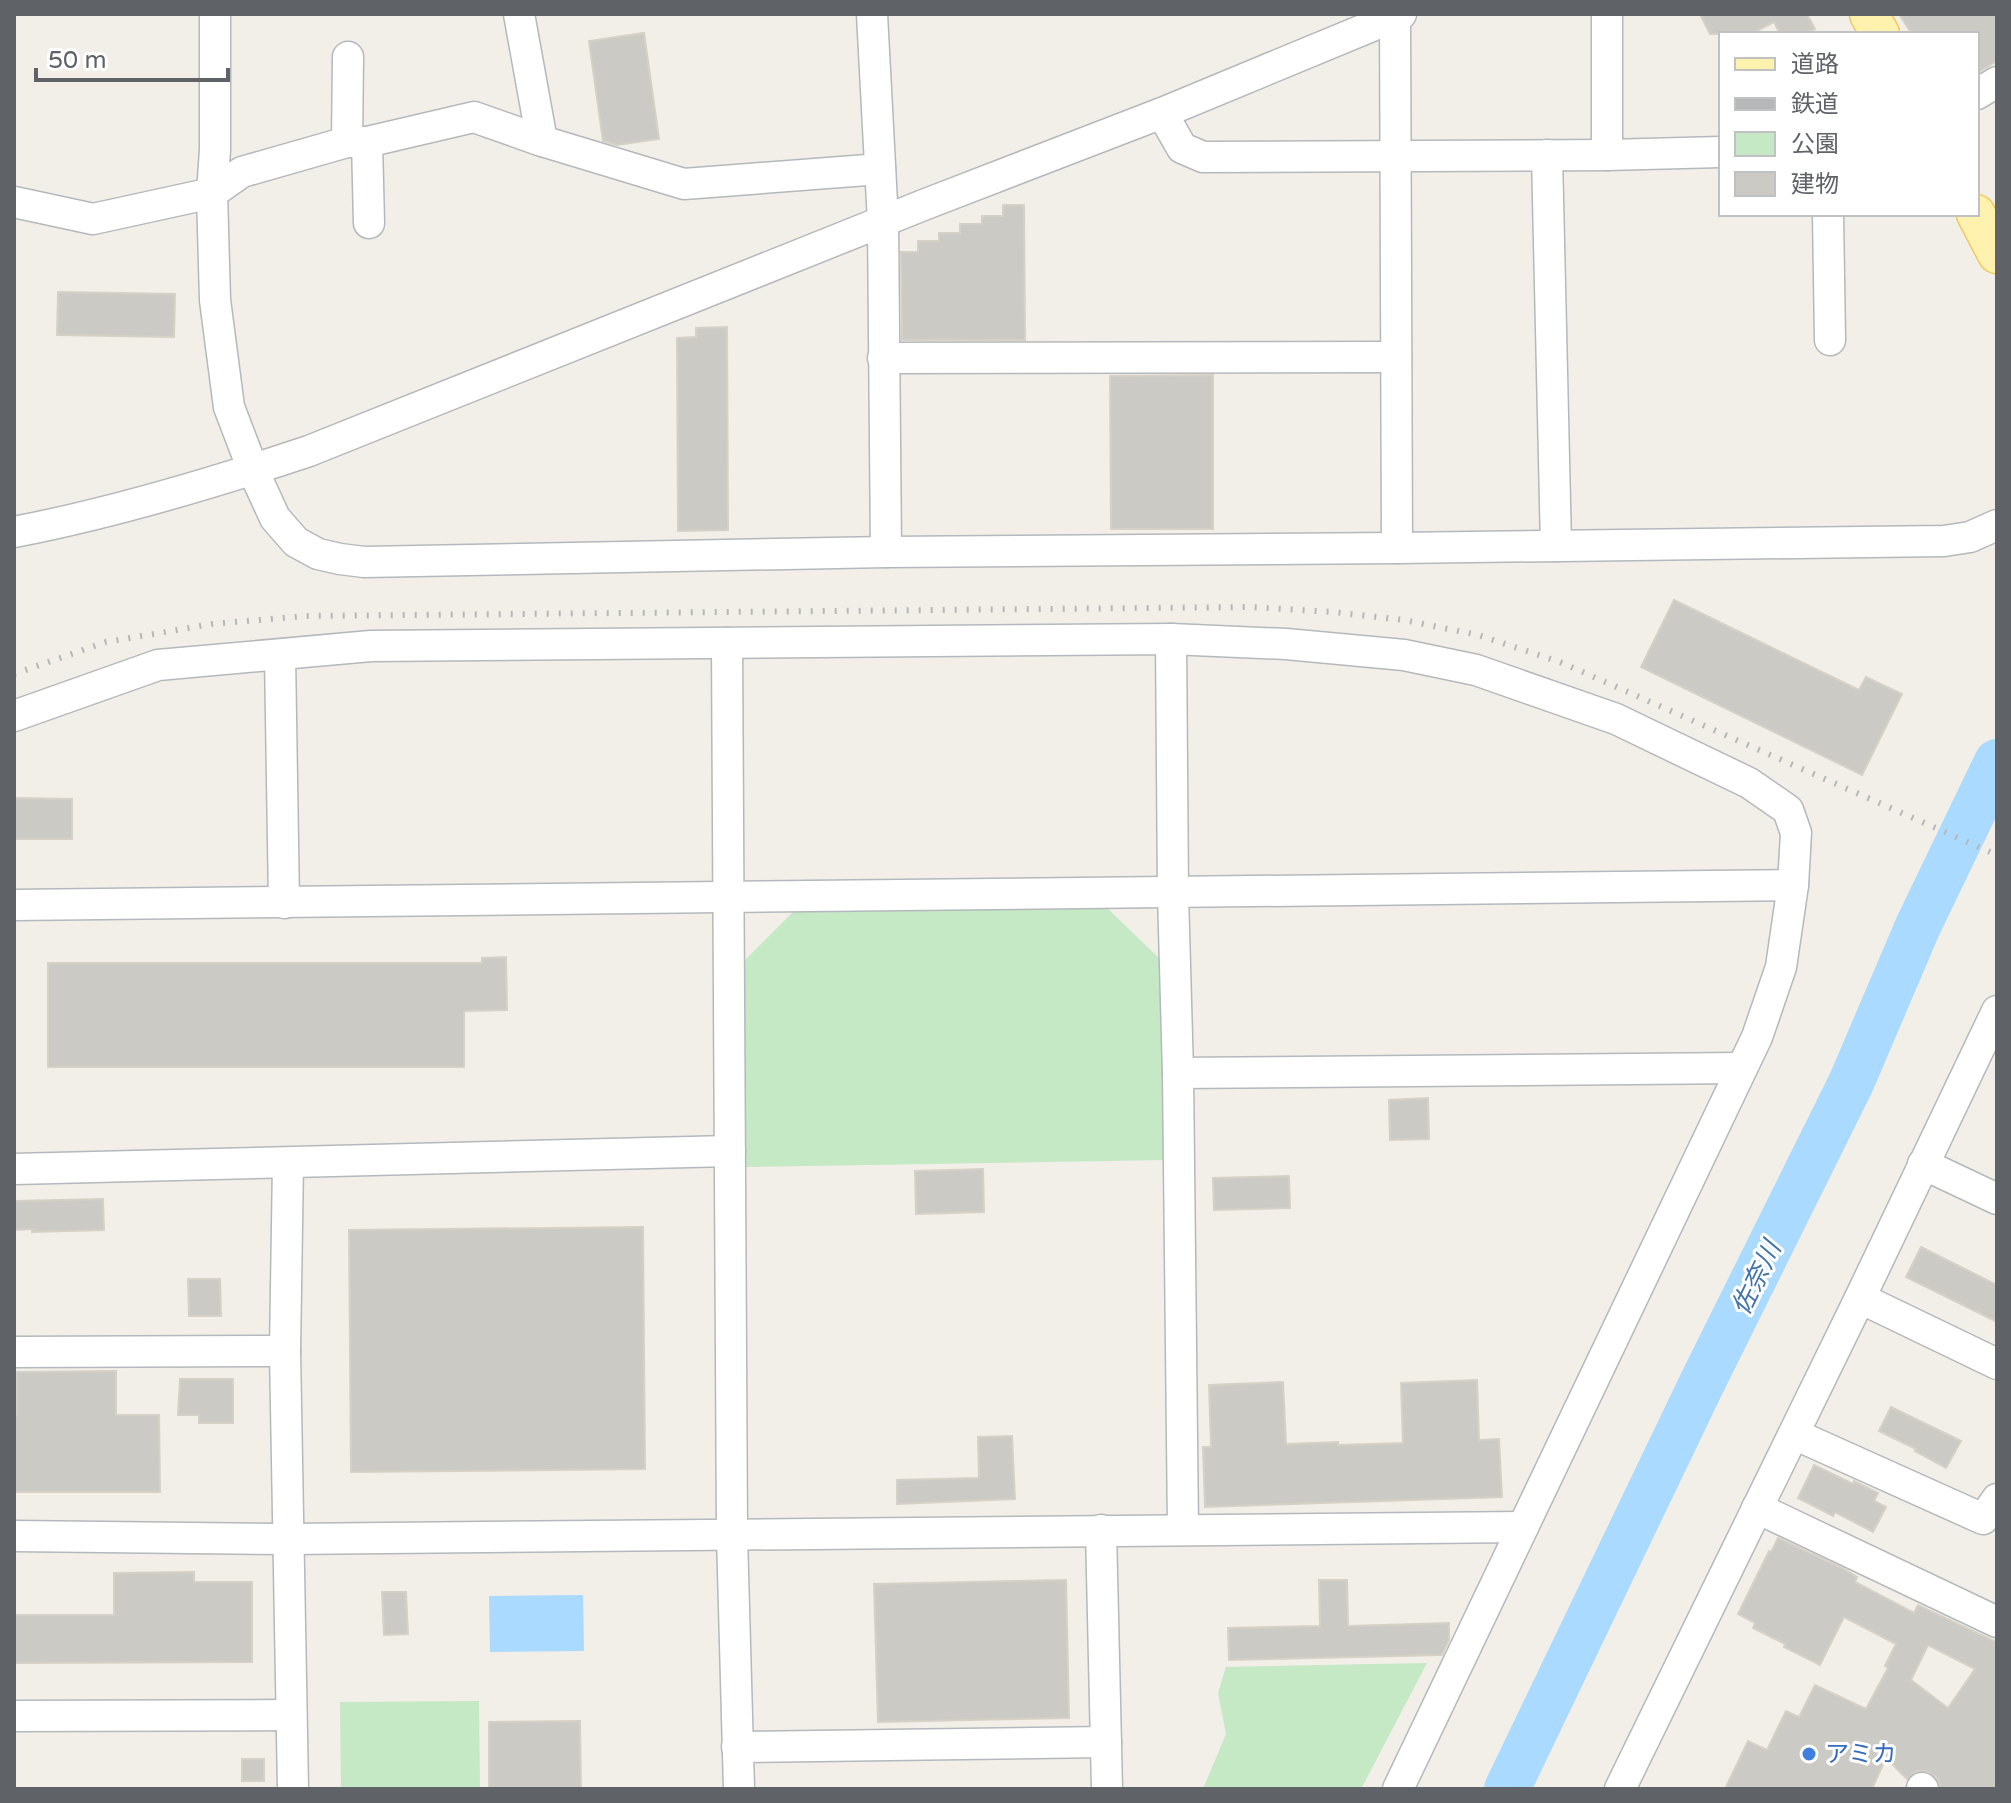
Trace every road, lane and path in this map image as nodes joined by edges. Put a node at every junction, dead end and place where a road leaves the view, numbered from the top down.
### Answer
1 (215, 14) edge
2 (519, 14) edge
3 (872, 14) edge
4 (1607, 14) edge
5 (1869, 14) edge
6 (1397, 15) edge
7 (1879, 32) edge
8 (348, 57) dead end
9 (1997, 82) edge
10 (1979, 93) edge
11 (1162, 113) junction
12 (542, 141) junction
13 (357, 142) junction
14 (1719, 152) edge
15 (1547, 155) junction
16 (1607, 155) junction
17 (1395, 156) junction
18 (880, 169) junction
19 (212, 193) junction
20 (14, 202) edge
21 (1828, 216) edge
22 (1977, 216) edge
23 (883, 222) junction
24 (369, 223) dead end
25 (1997, 254) edge
26 (1830, 340) dead end
27 (1396, 357) junction
28 (883, 358) junction
29 (253, 470) junction
30 (1997, 525) edge
31 (14, 532) edge
32 (1556, 546) junction
33 (1397, 548) junction
34 (886, 552) junction
35 (1171, 639) junction
36 (727, 643) junction
37 (280, 655) junction
38 (14, 716) edge
39 (1793, 885) junction
40 (1173, 894) junction
41 (728, 896) junction
42 (284, 903) junction
43 (14, 905) edge
44 (1997, 1011) edge
45 (1742, 1068) junction
46 (1178, 1073) junction
47 (730, 1151) junction
48 (288, 1163) junction
49 (1923, 1164) junction
50 (14, 1169) edge
51 (1997, 1199) edge
52 (1860, 1298) junction
53 (285, 1351) junction
54 (14, 1352) edge
55 (1997, 1364) edge
56 (1794, 1434) junction
57 (1997, 1499) edge
58 (1757, 1508) junction
59 (1523, 1527) junction
60 (1183, 1529) junction
61 (1101, 1530) junction
62 (732, 1535) junction
63 (14, 1536) edge
64 (288, 1539) junction
65 (1997, 1622) edge
66 (291, 1715) junction
67 (14, 1716) edge
68 (1106, 1742) junction
69 (737, 1747) junction
70 (293, 1789) edge
71 (739, 1789) edge
72 (1107, 1789) edge
73 (1398, 1789) edge
74 (1620, 1789) edge

1 - 19 street
2 - 12 street
3 - 18 street
4 - 16 street
5 - 7 main road
6 - 11 street
6 - 17 street
8 - 13 street
9 - 10 street
11 - 17 street
11 - 23 street
12 - 13 street
12 - 18 street
13 - 19 street
13 - 24 street
14 - 16 street
15 - 16 street
15 - 17 street
15 - 32 street
17 - 27 street
18 - 23 street
19 - 20 street
19 - 29 street
21 - 26 street
22 - 25 main road
23 - 28 street
23 - 29 street
27 - 28 street
27 - 33 street
28 - 34 street
29 - 31 street
29 - 34 street
30 - 32 street
32 - 33 street
33 - 34 street
35 - 36 street
35 - 39 street
35 - 40 street
36 - 37 street
36 - 41 street
37 - 38 street
37 - 42 street
39 - 40 street
39 - 45 street
40 - 41 street
40 - 46 street
41 - 42 street
41 - 47 street
42 - 43 street
44 - 49 street
45 - 46 street
45 - 59 street
46 - 60 street
47 - 48 street
47 - 62 street
48 - 50 street
48 - 53 street
49 - 51 street
49 - 52 street
52 - 55 street
52 - 56 street
53 - 54 street
53 - 64 street
56 - 57 street
56 - 58 street
58 - 65 street
58 - 74 street
59 - 60 street
59 - 73 street
60 - 61 street
61 - 62 street
61 - 68 street
62 - 64 street
62 - 69 street
63 - 64 street
64 - 66 street
66 - 67 street
66 - 70 street
68 - 69 street
68 - 72 street
69 - 71 street

